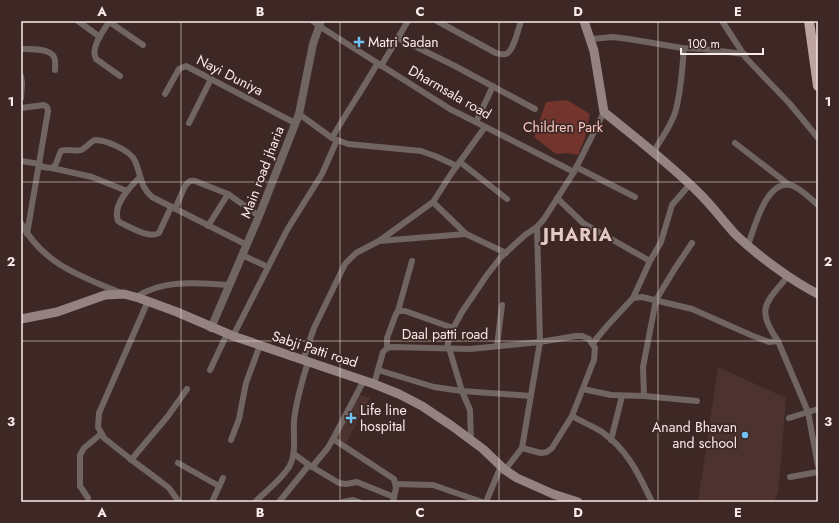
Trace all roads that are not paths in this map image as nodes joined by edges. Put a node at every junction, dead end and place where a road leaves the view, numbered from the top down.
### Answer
1 (78, 21) edge
2 (108, 21) edge
3 (408, 21) edge
4 (436, 21) edge
5 (521, 21) edge
6 (584, 21) edge
7 (722, 21) edge
8 (809, 21) edge
9 (318, 23) edge
10 (814, 34) edge
11 (100, 37) junction
12 (398, 38) junction
13 (591, 39) junction
14 (143, 45) dead end
15 (21, 48) edge
16 (684, 49) junction
17 (744, 54) junction
18 (379, 64) junction
19 (55, 70) dead end
20 (21, 76) edge
21 (120, 76) dead end
22 (211, 79) junction
23 (493, 86) junction
24 (818, 86) edge
25 (165, 94) dead end
26 (21, 98) edge
27 (21, 108) edge
28 (535, 109) dead end
29 (604, 112) junction
30 (299, 114) junction
31 (189, 122) dead end
32 (476, 122) junction
33 (295, 123) junction
34 (485, 127) junction
35 (818, 138) edge
36 (334, 139) junction
37 (735, 143) dead end
38 (653, 152) junction
39 (21, 161) edge
40 (458, 164) junction
41 (39, 165) junction
42 (52, 168) junction
43 (575, 170) junction
44 (140, 177) junction
45 (690, 184) junction
46 (788, 184) junction
47 (127, 191) junction
48 (228, 194) junction
49 (507, 198) dead end
50 (557, 198) junction
51 (635, 198) dead end
52 (433, 202) junction
53 (818, 205) edge
54 (173, 208) junction
55 (259, 216) junction
56 (21, 223) edge
57 (208, 226) junction
58 (537, 226) junction
59 (27, 234) junction
60 (466, 234) junction
61 (379, 241) junction
62 (692, 243) dead end
63 (247, 245) junction
64 (748, 245) junction
65 (506, 253) junction
66 (242, 255) junction
67 (412, 261) dead end
68 (650, 261) junction
69 (268, 267) junction
70 (788, 276) junction
71 (229, 285) junction
72 (124, 294) junction
73 (818, 294) edge
74 (136, 297) junction
75 (633, 298) junction
76 (656, 300) junction
77 (148, 301) junction
78 (502, 305) dead end
79 (398, 311) junction
80 (21, 319) edge
81 (211, 328) junction
82 (452, 328) junction
83 (230, 335) junction
84 (778, 341) junction
85 (540, 342) junction
86 (593, 343) junction
87 (260, 345) junction
88 (497, 346) junction
89 (387, 348) junction
90 (448, 348) junction
91 (306, 361) junction
92 (210, 370) dead end
93 (378, 370) junction
94 (364, 380) junction
95 (374, 384) junction
96 (187, 389) dead end
97 (583, 389) junction
98 (462, 391) junction
99 (531, 396) junction
100 (622, 396) junction
101 (644, 396) junction
102 (697, 400) dead end
103 (818, 409) edge
104 (808, 412) junction
105 (572, 416) junction
106 (789, 418) dead end
107 (101, 434) junction
108 (333, 439) junction
109 (231, 440) dead end
110 (471, 440) junction
111 (611, 440) junction
112 (522, 448) junction
113 (294, 454) junction
114 (131, 460) junction
115 (178, 463) dead end
116 (310, 466) junction
117 (818, 466) edge
118 (503, 468) junction
119 (818, 472) edge
120 (790, 477) dead end
121 (223, 478) dead end
122 (396, 484) junction
123 (219, 486) junction
124 (88, 498) dead end
125 (394, 500) edge
126 (179, 502) edge
127 (212, 502) edge
128 (255, 502) edge
129 (279, 502) edge
130 (343, 502) edge
131 (359, 502) edge
132 (482, 502) edge
133 (486, 502) edge
134 (578, 502) edge
135 (652, 502) edge

1 - 11 street
2 - 11 street
2 - 14 street
3 - 12 street
4 - 5 street
6 - 13 main road
7 - 17 street
8 - 10 highway
9 - 18 street, Dharmsala road
9 - 30 street, Main road jharia
10 - 24 highway
11 - 21 street
12 - 18 street
12 - 23 street
13 - 16 street
13 - 29 main road
15 - 19 street
16 - 17 street
16 - 38 street
17 - 35 street
18 - 32 street, Dharmsala road
18 - 36 street
20 - 26 street
22 - 25 street, Nayi Duniya
22 - 31 street
22 - 33 street, Nayi Duniya
23 - 28 street
23 - 32 street
27 - 41 street
29 - 38 main road
29 - 43 street
30 - 33 street, Main road jharia
30 - 36 street
32 - 34 street, Dharmsala road
33 - 55 street, Main road jharia
34 - 40 street
34 - 43 street, Dharmsala road
36 - 40 street
36 - 69 street
37 - 46 street
38 - 45 main road
39 - 41 street
40 - 49 street
40 - 52 street
41 - 42 street
41 - 59 street
42 - 44 street
42 - 47 street
43 - 50 street
43 - 51 street, Dharmsala road
44 - 47 street
44 - 54 street
45 - 64 main road
45 - 68 street
46 - 53 street
46 - 64 street
47 - 54 street
48 - 54 street
48 - 55 street
48 - 57 street
50 - 58 street
50 - 68 street
52 - 60 street
52 - 61 street
54 - 57 street
55 - 63 street, Main road jharia
56 - 59 street
57 - 63 street
58 - 65 street
58 - 85 street
59 - 72 street
60 - 61 street
60 - 65 street
61 - 91 street
62 - 76 street
63 - 66 street, Main road jharia
64 - 70 main road
65 - 82 street
66 - 69 street
66 - 71 street, Main road jharia
67 - 79 street
68 - 75 street
69 - 83 street
70 - 73 main road
70 - 84 street
71 - 74 street
71 - 81 street, Main road jharia
72 - 74 main road, Sabji Patti road
72 - 80 main road, Sabji Patti road
74 - 77 main road, Sabji Patti road
75 - 76 street
75 - 86 street
76 - 84 street
76 - 101 street
77 - 81 main road, Sabji Patti road
77 - 107 street
78 - 88 street
79 - 82 street
79 - 89 street
81 - 83 main road, Sabji Patti road
82 - 90 street
83 - 87 main road, Sabji Patti road
83 - 92 street
84 - 104 street
85 - 86 street, Daal patti road
85 - 88 street, Daal patti road
85 - 99 street
86 - 97 street
87 - 91 main road, Sabji Patti road
87 - 109 street
88 - 90 street, Daal patti road
89 - 90 street, Daal patti road
89 - 93 street, Daal patti road
90 - 98 street
91 - 94 main road, Sabji Patti road
91 - 113 street
93 - 95 street, Daal patti road
93 - 98 street
94 - 95 main road, Sabji Patti road
94 - 108 street
95 - 110 main road, Sabji Patti road
96 - 114 street
97 - 100 street
97 - 105 street
98 - 99 street
98 - 110 street
99 - 112 street
100 - 101 street
100 - 111 street
101 - 102 street
103 - 104 street
104 - 106 street
104 - 117 street
105 - 111 street
105 - 112 street
107 - 114 street
107 - 124 street
108 - 116 street
108 - 122 street
110 - 118 main road, Sabji Patti road
111 - 135 street
112 - 118 street
113 - 116 street
113 - 128 street
114 - 126 street
115 - 123 street
116 - 125 street
116 - 129 street
118 - 133 street
118 - 134 main road, Sabji Patti road
119 - 120 street
121 - 123 street
122 - 125 street
122 - 132 street
123 - 127 street
130 - 131 street

